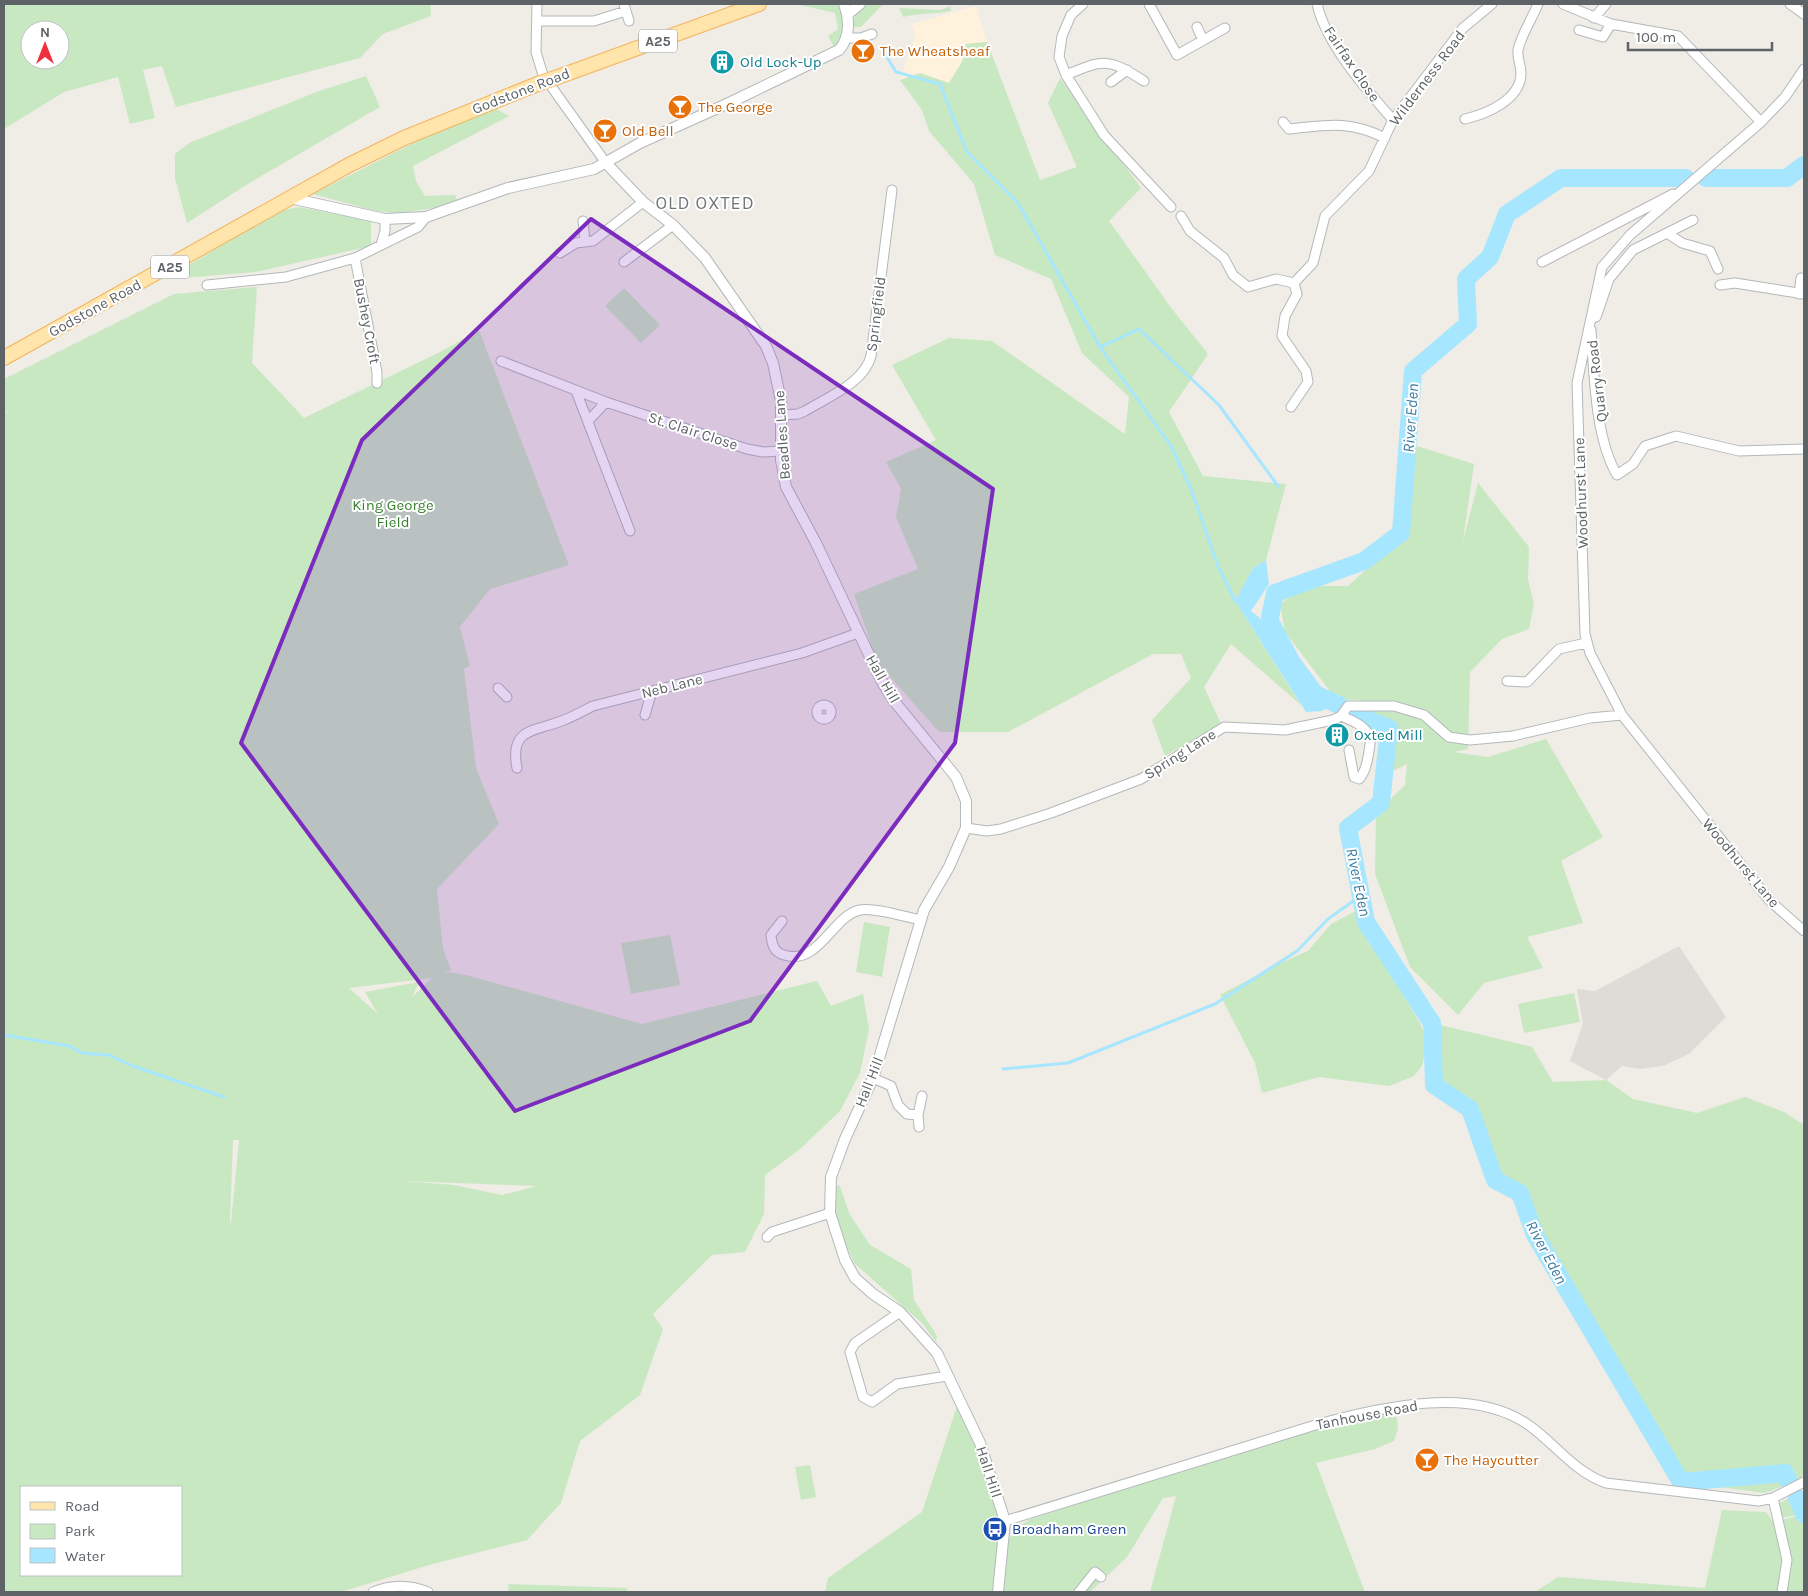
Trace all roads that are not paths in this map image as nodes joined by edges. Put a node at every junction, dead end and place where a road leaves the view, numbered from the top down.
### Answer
1 (537, 4) edge
2 (759, 4) edge
3 (844, 4) edge
4 (860, 4) edge
5 (1083, 4) edge
6 (1149, 4) edge
7 (1317, 4) edge
8 (1492, 4) edge
9 (1538, 4) edge
10 (1563, 4) edge
11 (1606, 4) edge
12 (1790, 4) edge
13 (625, 7) edge
14 (848, 14) junction
15 (1804, 14) edge
16 (1594, 18) junction
17 (537, 21) junction
18 (629, 21) dead end
19 (1611, 24) junction
20 (1197, 27) dead end
21 (1225, 28) dead end
22 (1579, 30) dead end
23 (872, 34) dead end
24 (847, 38) junction
25 (1203, 40) junction
26 (1804, 69) edge
27 (1127, 70) junction
28 (1066, 75) junction
29 (1144, 81) dead end
30 (1111, 82) dead end
31 (1465, 119) dead end
32 (1393, 120) junction
33 (1761, 122) junction
34 (1287, 130) dead end
35 (1385, 138) junction
36 (606, 163) junction
37 (1687, 186) junction
38 (892, 190) dead end
39 (290, 198) junction
40 (643, 202) junction
41 (1171, 208) dead end
42 (1181, 216) dead end
43 (426, 217) junction
44 (385, 219) junction
45 (1693, 220) dead end
46 (583, 221) dead end
47 (673, 225) junction
48 (1667, 233) junction
49 (585, 242) junction
50 (381, 245) junction
51 (560, 253) dead end
52 (355, 258) junction
53 (624, 262) dead end
54 (1542, 262) dead end
55 (1718, 269) dead end
56 (1802, 278) dead end
57 (1294, 283) junction
58 (207, 285) dead end
59 (1720, 285) dead end
60 (1802, 294) edge
61 (1590, 321) junction
62 (1591, 332) junction
63 (4, 358) edge
64 (501, 361) dead end
65 (377, 384) dead end
66 (576, 391) junction
67 (606, 402) junction
68 (1291, 407) dead end
69 (782, 416) junction
70 (588, 421) junction
71 (1804, 449) edge
72 (781, 451) junction
73 (630, 531) dead end
74 (858, 633) junction
75 (1586, 643) junction
76 (1507, 681) dead end
77 (498, 688) dead end
78 (652, 691) junction
79 (507, 697) dead end
80 (645, 715) dead end
81 (1622, 715) junction
82 (1340, 716) junction
83 (1349, 750) dead end
84 (517, 768) dead end
85 (966, 828) junction
86 (921, 920) junction
87 (782, 921) dead end
88 (1804, 931) edge
89 (873, 1078) junction
90 (922, 1096) dead end
91 (918, 1115) junction
92 (919, 1127) dead end
93 (830, 1213) junction
94 (767, 1237) dead end
95 (900, 1312) junction
96 (947, 1376) junction
97 (1804, 1482) edge
98 (1774, 1498) junction
99 (1005, 1521) junction
100 (1101, 1577) dead end
101 (373, 1592) edge
102 (428, 1592) edge
103 (998, 1592) edge
104 (1079, 1592) edge
105 (1782, 1592) edge

1 - 17 street
2 - 39 main road, Godstone Road / A25, bridge
3 - 14 street
4 - 14 street
5 - 28 street
6 - 25 street
7 - 32 street, Fairfax Close
8 - 32 street, Wilderness Road
9 - 31 street
10 - 16 street
11 - 16 street
12 - 15 street
13 - 17 street
13 - 18 street
14 - 24 street
16 - 19 street
17 - 36 street
19 - 22 street
19 - 33 street
20 - 25 street
21 - 25 street
23 - 24 street
24 - 36 street
26 - 33 street, Woodhurst Lane
27 - 28 street
27 - 29 street
27 - 30 street
28 - 41 street
32 - 35 street, Wilderness Road
33 - 37 street, Woodhurst Lane
34 - 35 street
35 - 57 street, Wilderness Road
36 - 40 street, Beadles Lane
36 - 43 street
37 - 54 street
37 - 61 street, Woodhurst Lane
38 - 69 street, Springfield
39 - 44 street
39 - 63 main road, Godstone Road / A25
40 - 47 street, Beadles Lane
40 - 49 street
42 - 57 street
43 - 44 street
43 - 50 street
44 - 50 street
45 - 48 street
46 - 49 street
47 - 53 street
47 - 69 street, Beadles Lane
48 - 55 street
48 - 62 street
49 - 51 street
50 - 52 street
52 - 58 street
52 - 65 street, Bushey Croft
56 - 60 street
57 - 68 street
59 - 60 street
61 - 62 street, Quarry Road
61 - 75 street, Woodhurst Lane
62 - 71 street, Quarry Road
64 - 66 street, St. Clair Close
66 - 67 street, St. Clair Close
66 - 70 street
67 - 70 street
67 - 72 street, St. Clair Close
69 - 72 street, Beadles Lane
70 - 73 street
72 - 74 street, Beadles Lane
74 - 78 street, Neb Lane
74 - 85 street, Hall Hill
75 - 76 street
75 - 81 street, Woodhurst Lane
77 - 79 street
78 - 80 street
78 - 84 street, Neb Lane
81 - 82 street, Spring Lane
81 - 88 street, Woodhurst Lane
82 - 83 street
82 - 85 street, Spring Lane
85 - 86 street, Hall Hill
86 - 87 street
86 - 89 street, Hall Hill
89 - 91 street
89 - 93 street, Hall Hill
90 - 91 street
91 - 92 street
93 - 94 street
93 - 95 street, Hall Hill
95 - 96 street, Hall Hill
95 - 96 street
96 - 99 street, Hall Hill
97 - 98 street, Tanhouse Road
98 - 99 street, Tanhouse Road
98 - 105 street
99 - 103 street
100 - 104 street
101 - 102 street

